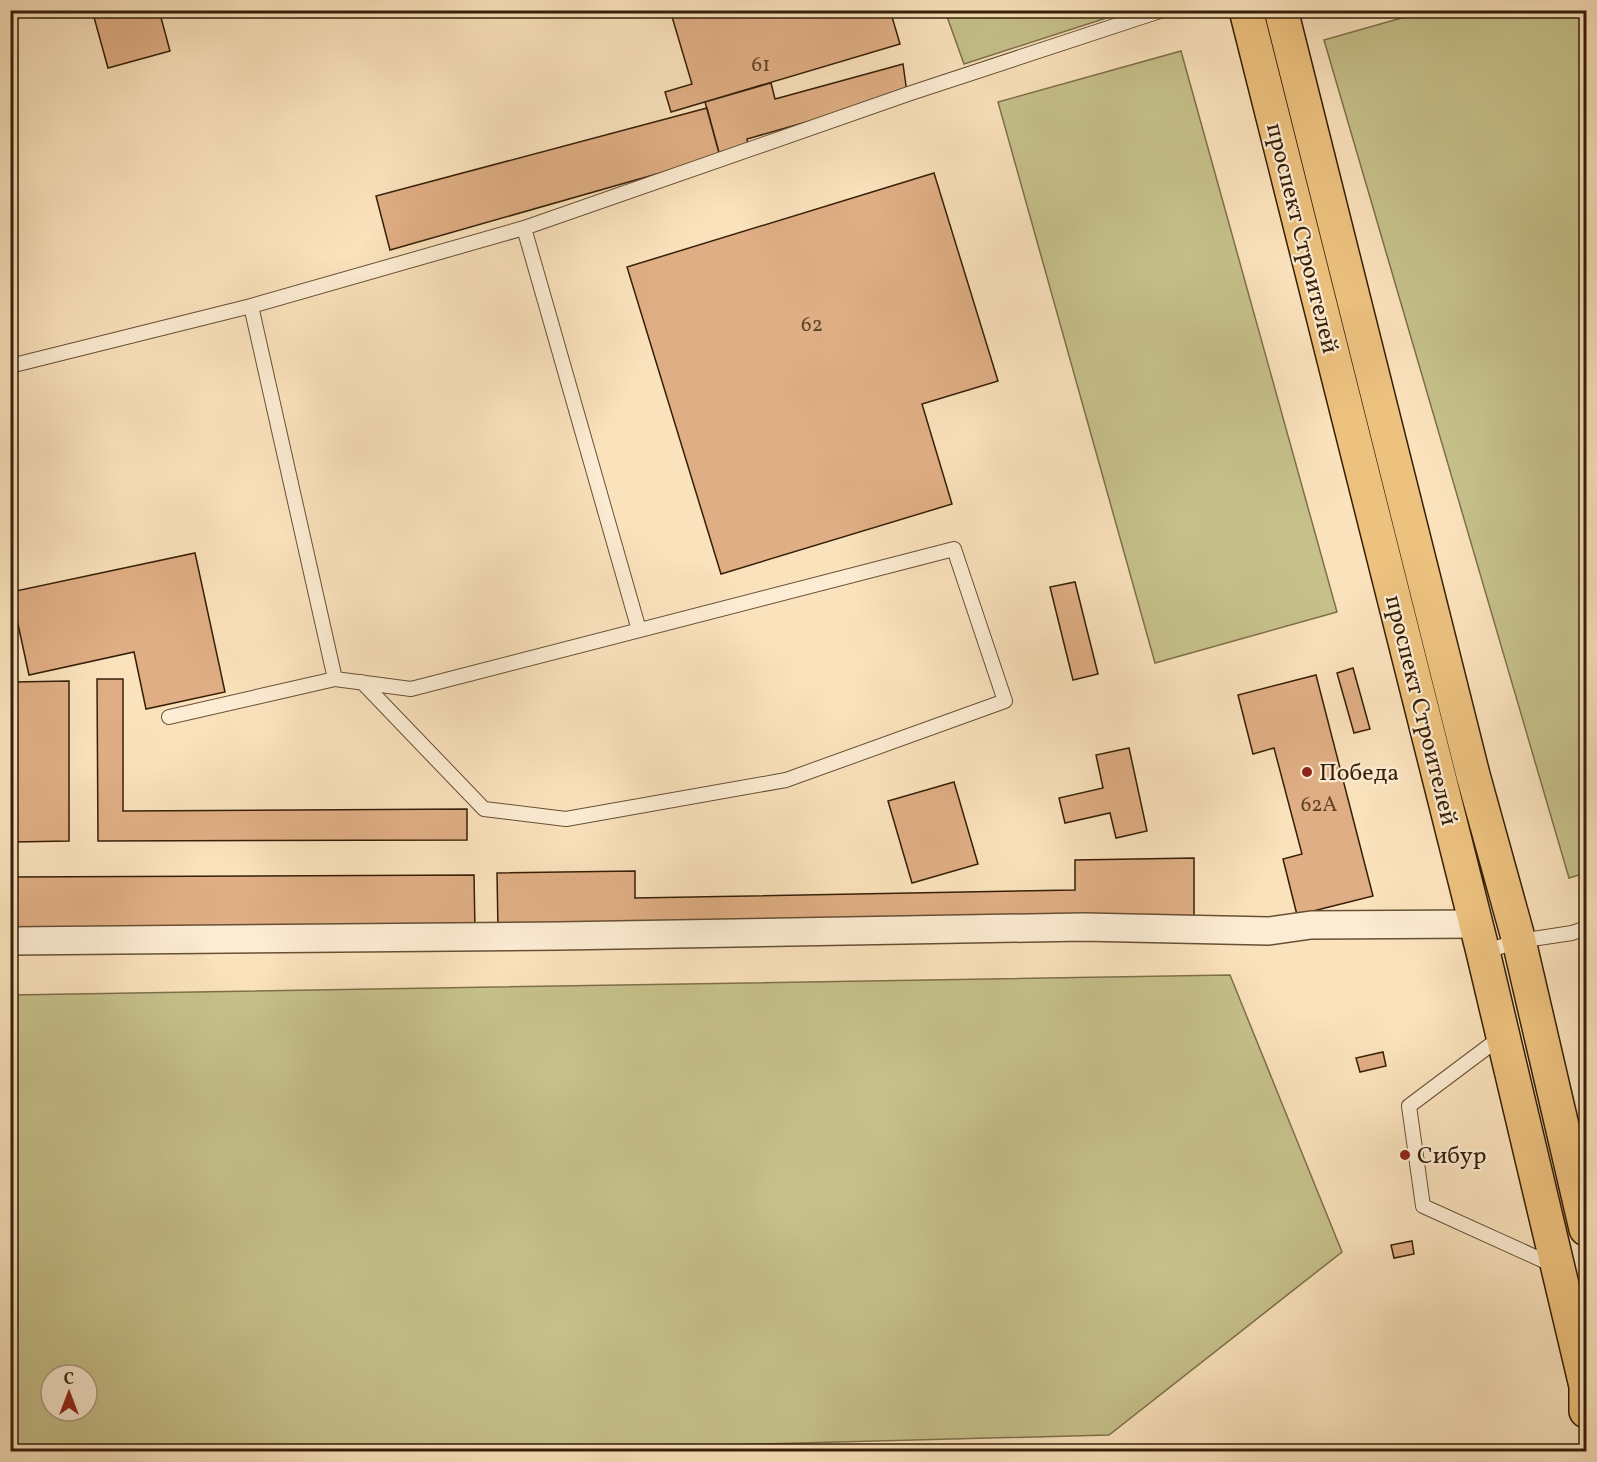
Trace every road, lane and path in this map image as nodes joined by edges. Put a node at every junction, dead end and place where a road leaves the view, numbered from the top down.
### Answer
1 (1163, 10) edge
2 (1246, 10) edge
3 (1281, 10) edge
4 (524, 228) junction
5 (251, 306) junction
6 (10, 366) edge
7 (639, 630) junction
8 (335, 679) junction
9 (362, 682) junction
10 (169, 717) dead end
11 (1587, 928) edge
12 (1480, 938) junction
13 (10, 941) edge
14 (1519, 941) junction
15 (1503, 1035) junction
16 (1587, 1229) edge
17 (1558, 1267) junction
18 (1586, 1386) edge
19 (1587, 1411) edge

1 - 4 lane
2 - 12 main road, проспект Строителей
3 - 14 main road, проспект Строителей
4 - 5 lane
4 - 7 lane
5 - 6 lane
5 - 8 lane
7 - 9 lane
7 - 9 lane
8 - 9 lane
8 - 10 lane
11 - 14 lane
12 - 13 street
12 - 14 lane
12 - 15 main road, проспект Строителей
14 - 16 main road, проспект Строителей
15 - 17 main road, проспект Строителей
15 - 17 lane
17 - 18 main road, проспект Строителей
18 - 19 main road, проспект Строителей

